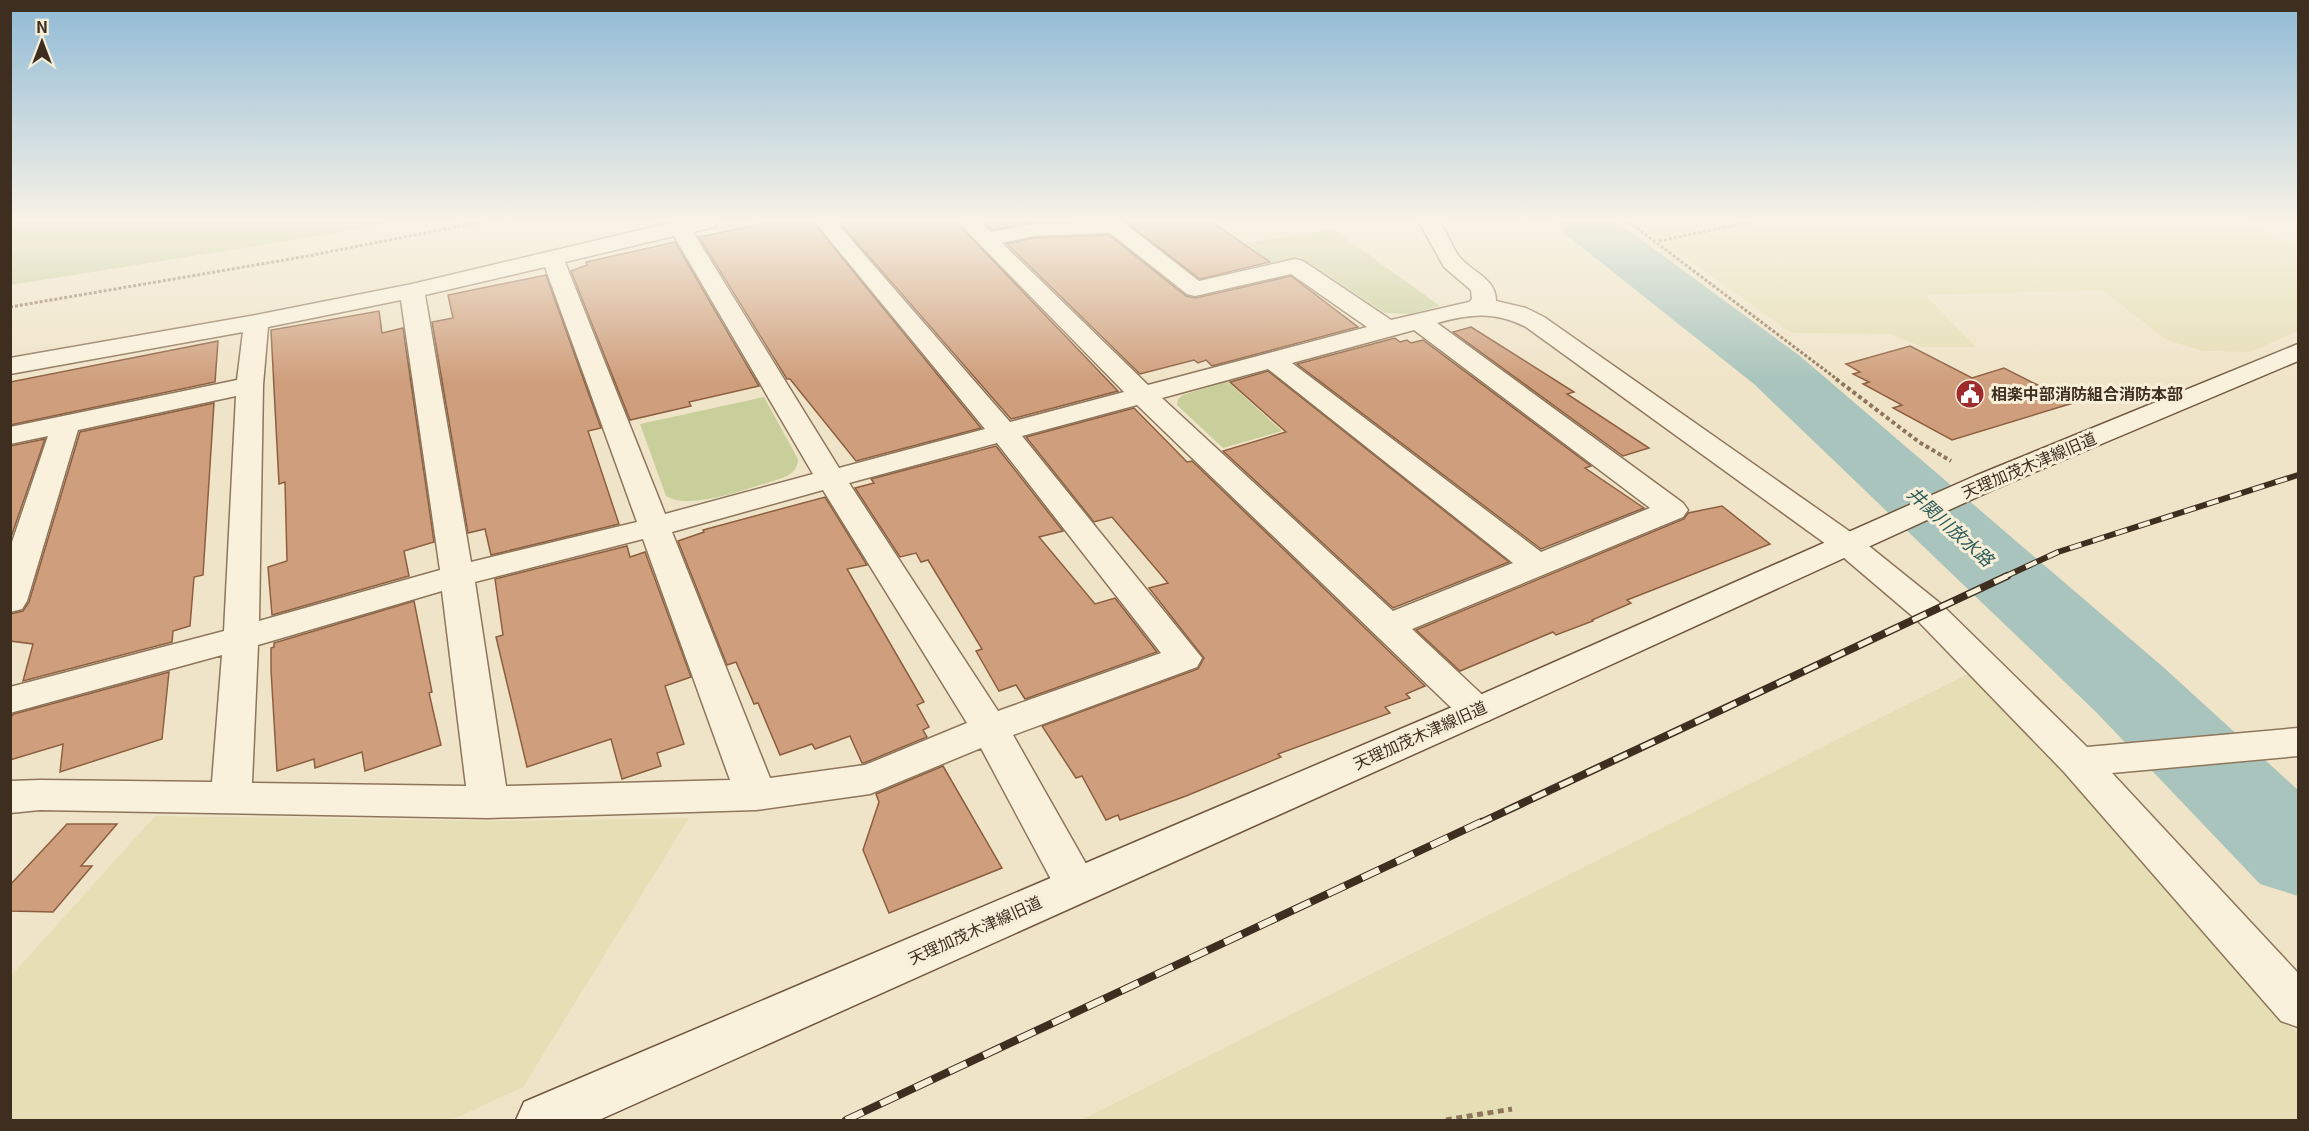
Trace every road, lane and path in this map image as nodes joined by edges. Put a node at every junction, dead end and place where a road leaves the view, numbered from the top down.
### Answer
1 (198, 275) edge
2 (486, 275) edge
3 (558, 275) edge
4 (720, 275) edge
5 (870, 275) edge
6 (1021, 275) edge
7 (1177, 275) edge
8 (1257, 275) edge
9 (1308, 275) edge
10 (1467, 275) edge
11 (1701, 275) edge
12 (412, 291) junction
13 (1478, 306) junction
14 (10, 307) edge
15 (256, 322) junction
16 (1419, 322) junction
17 (1387, 329) junction
18 (2298, 352) edge
19 (1272, 360) junction
20 (10, 366) edge
21 (250, 385) junction
22 (1143, 395) junction
23 (66, 424) junction
24 (1004, 433) junction
25 (10, 436) edge
26 (831, 479) junction
27 (1980, 485) junction
28 (652, 527) junction
29 (1865, 538) junction
30 (1537, 565) junction
31 (457, 576) junction
32 (10, 601) edge
33 (1388, 626) junction
34 (241, 639) junction
35 (10, 700) edge
36 (1477, 711) junction
37 (990, 729) junction
38 (2288, 743) edge
39 (2088, 761) junction
40 (756, 795) junction
41 (10, 797) edge
42 (231, 798) junction
43 (488, 802) junction
44 (1076, 885) junction
45 (2298, 1006) edge
46 (1512, 1109) dead end
47 (542, 1120) edge
48 (1446, 1120) edge

1 - 14 path
2 - 12 street
3 - 28 street
4 - 26 street
5 - 24 street
6 - 22 street
7 - 8 street
9 - 17 street
10 - 13 street
11 - 27 path
12 - 15 street
12 - 31 street
13 - 16 street
13 - 29 street
15 - 20 street
15 - 21 street
16 - 17 street
16 - 30 street
17 - 19 street
18 - 27 street, 天理加茂木津線旧道
19 - 22 street
19 - 30 street
21 - 23 street
21 - 34 street
22 - 24 street
22 - 33 street
23 - 25 street
23 - 32 street
24 - 26 street
24 - 37 street
26 - 28 street
26 - 37 street
27 - 29 street, 天理加茂木津線旧道
28 - 31 street
28 - 40 street
29 - 36 street, 天理加茂木津線旧道
29 - 39 street
30 - 33 street
31 - 34 street
31 - 43 street
33 - 36 street
34 - 35 street
34 - 42 street
36 - 44 street, 天理加茂木津線旧道
37 - 40 street
37 - 44 street
38 - 39 street
39 - 45 street
40 - 43 street
41 - 42 street
42 - 43 street
44 - 47 street, 天理加茂木津線旧道
46 - 48 path

